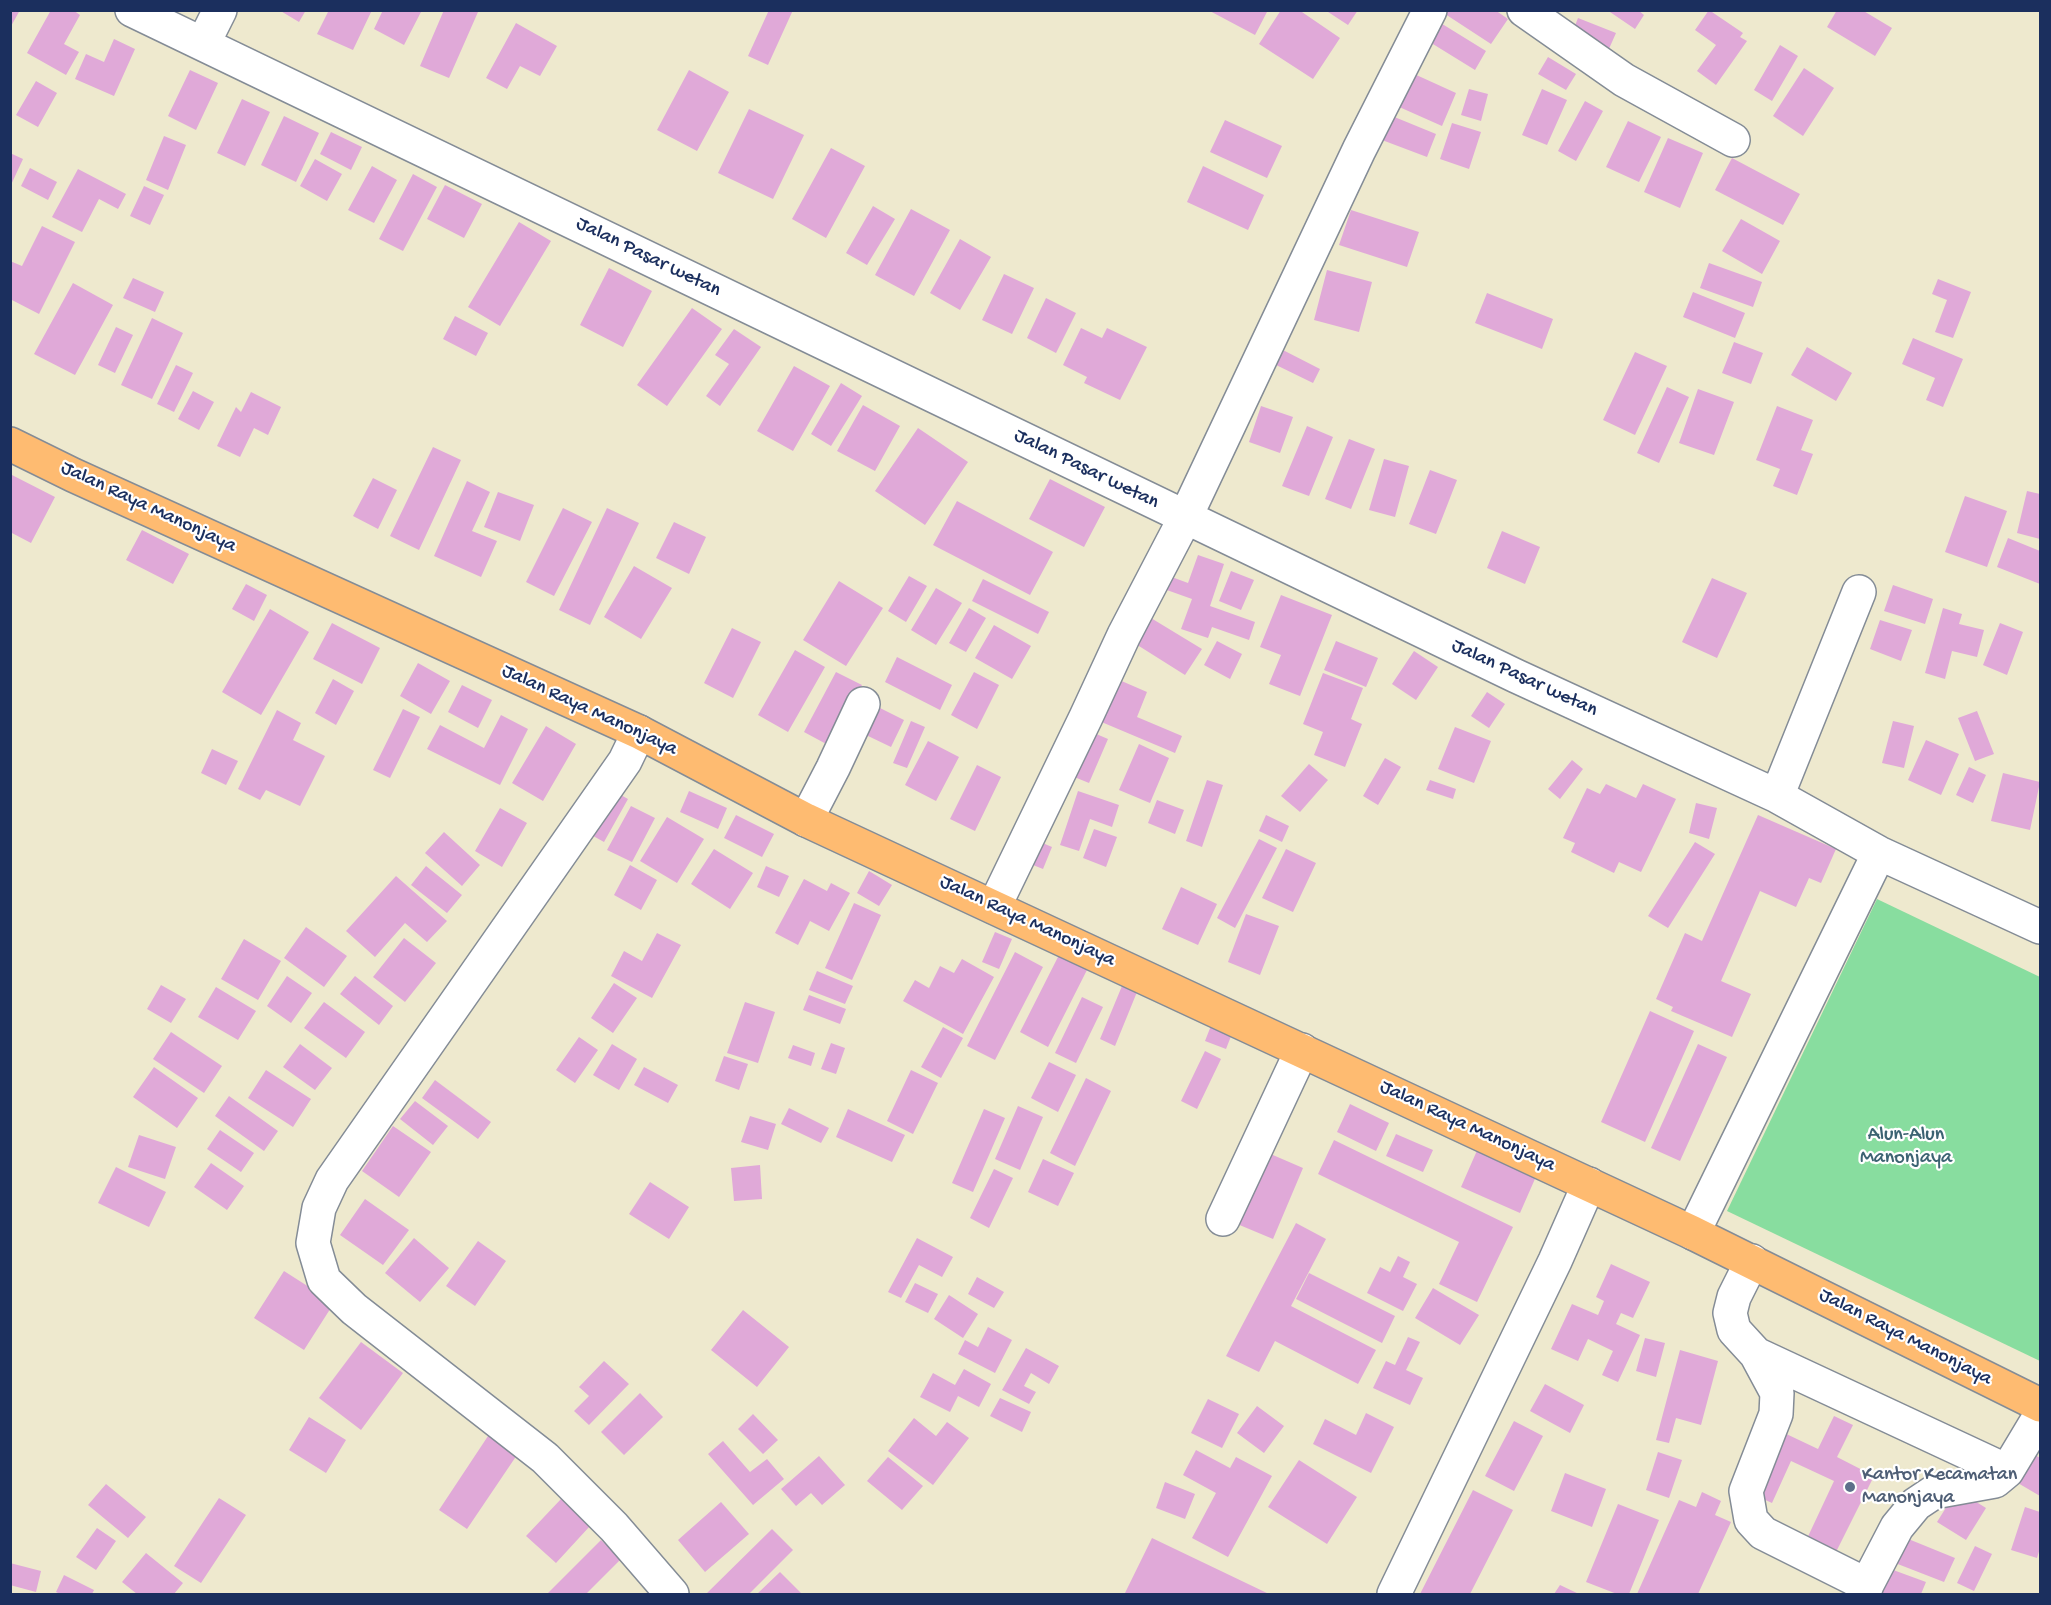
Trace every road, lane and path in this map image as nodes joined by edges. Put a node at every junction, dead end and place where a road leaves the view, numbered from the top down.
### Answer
1 (132, 10) edge
2 (220, 10) edge
3 (1430, 10) edge
4 (1524, 10) edge
5 (203, 44) junction
6 (1734, 140) dead end
7 (10, 444) edge
8 (1185, 518) junction
9 (1859, 592) dead end
10 (863, 704) dead end
11 (639, 732) junction
12 (1777, 796) junction
13 (806, 820) junction
14 (1879, 853) junction
15 (994, 907) junction
16 (2040, 927) edge
17 (1302, 1050) junction
18 (1589, 1184) junction
19 (1223, 1219) dead end
20 (1693, 1233) junction
21 (1752, 1261) junction
22 (1756, 1354) junction
23 (2040, 1406) edge
24 (2040, 1416) edge
25 (2007, 1471) junction
26 (1864, 1590) edge
27 (672, 1594) edge
28 (1394, 1594) edge

1 - 5 street, Jalan Pasar wetan
2 - 5 street
3 - 8 street
4 - 6 street
5 - 8 street, Jalan Pasar wetan
7 - 11 main road, Jalan Raya Manonjaya
8 - 12 street, Jalan Pasar wetan
8 - 15 street
9 - 12 street
10 - 13 street
11 - 13 main road, Jalan Raya Manonjaya
11 - 27 street
12 - 14 street, Jalan Pasar wetan
13 - 15 main road, Jalan Raya Manonjaya
14 - 16 street, Jalan Pasar wetan
14 - 20 street
15 - 17 main road, Jalan Raya Manonjaya
17 - 18 main road, Jalan Raya Manonjaya
17 - 19 street
18 - 20 main road, Jalan Raya Manonjaya
18 - 28 street
20 - 21 main road, Jalan Raya Manonjaya
21 - 22 street
21 - 23 main road, Jalan Raya Manonjaya
22 - 25 street
22 - 26 street
24 - 25 street
25 - 26 street

